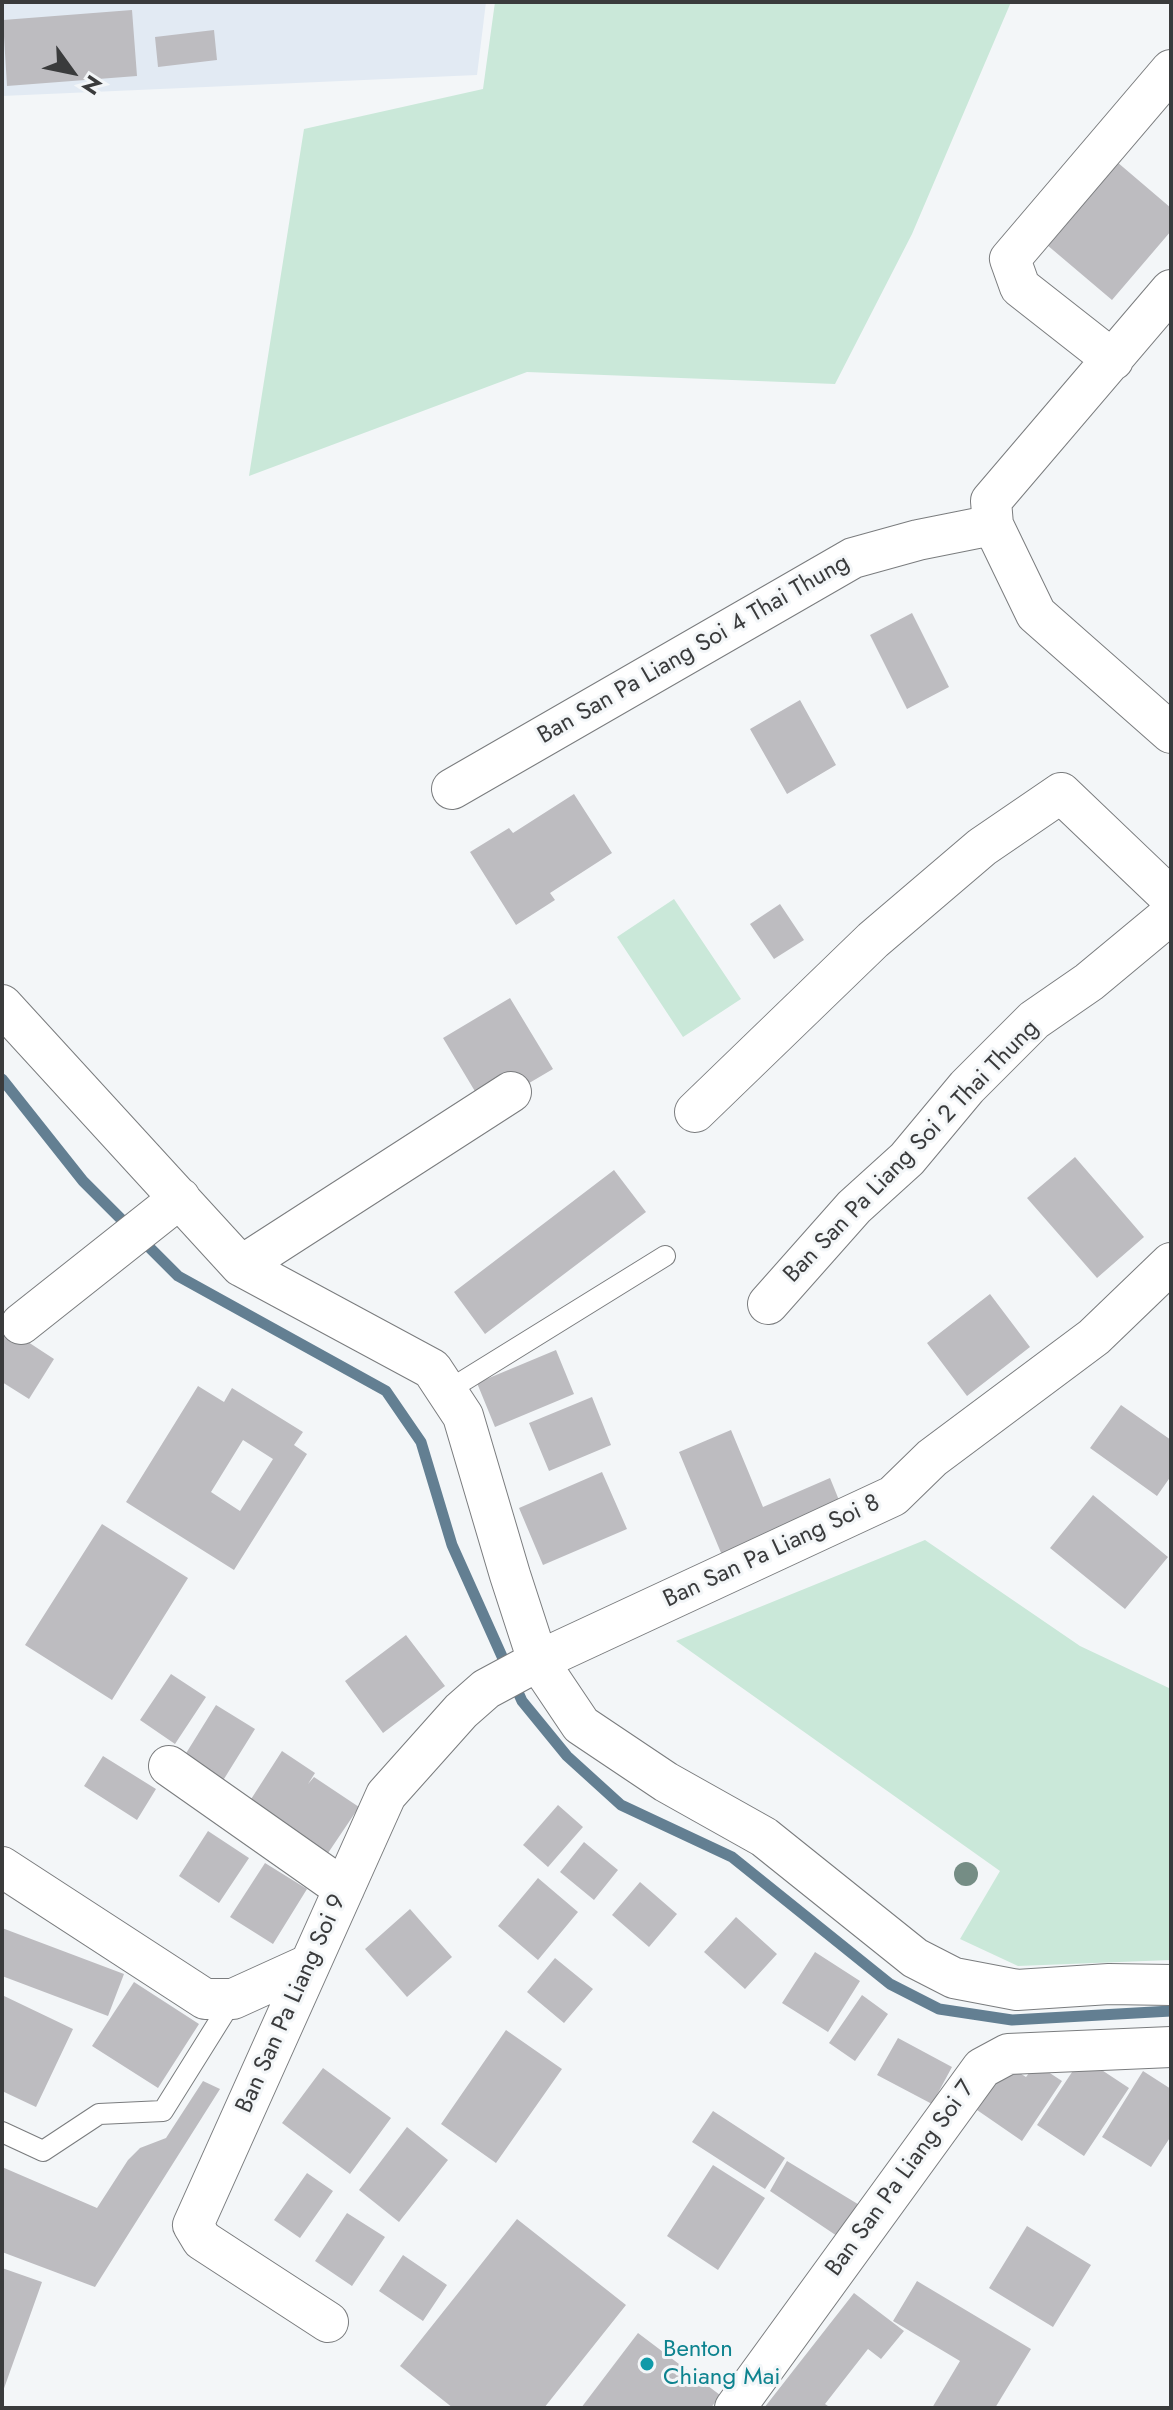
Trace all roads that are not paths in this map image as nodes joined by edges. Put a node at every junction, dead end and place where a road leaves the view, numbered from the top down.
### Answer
1 (1171, 70) edge
2 (1171, 290) edge
3 (1113, 360) junction
4 (993, 525) junction
5 (1164, 714) edge
6 (452, 789) dead end
7 (1171, 898) edge
8 (1171, 914) edge
9 (2, 1005) edge
10 (511, 1092) dead end
11 (695, 1112) dead end
12 (168, 1208) junction
13 (665, 1256) dead end
14 (1171, 1263) edge
15 (241, 1266) junction
16 (768, 1304) dead end
17 (21, 1324) dead end
18 (447, 1391) junction
19 (514, 1674) junction
20 (169, 1766) dead end
21 (2, 1867) edge
22 (344, 1889) junction
23 (310, 1964) junction
24 (1171, 1985) edge
25 (233, 1999) junction
26 (1171, 2047) edge
27 (2, 2132) edge
28 (328, 2322) dead end
29 (735, 2408) edge

1 - 3 street
2 - 3 street
3 - 4 street
4 - 5 street
4 - 6 street, Ban San Pa Liang Soi 4 Thai Thung
7 - 11 street
8 - 16 street, Ban San Pa Liang Soi 2 Thai Thung
9 - 12 street
10 - 15 street
12 - 15 street
12 - 17 street
13 - 18 lane
14 - 19 street, Ban San Pa Liang Soi 8
15 - 18 street
18 - 19 street
19 - 22 street, Ban San Pa Liang Soi 9
19 - 24 street
20 - 22 street
21 - 25 street
22 - 23 street, Ban San Pa Liang Soi 9
23 - 25 street
23 - 28 street, Ban San Pa Liang Soi 9
25 - 27 lane
26 - 29 street, Ban San Pa Liang Soi 7

